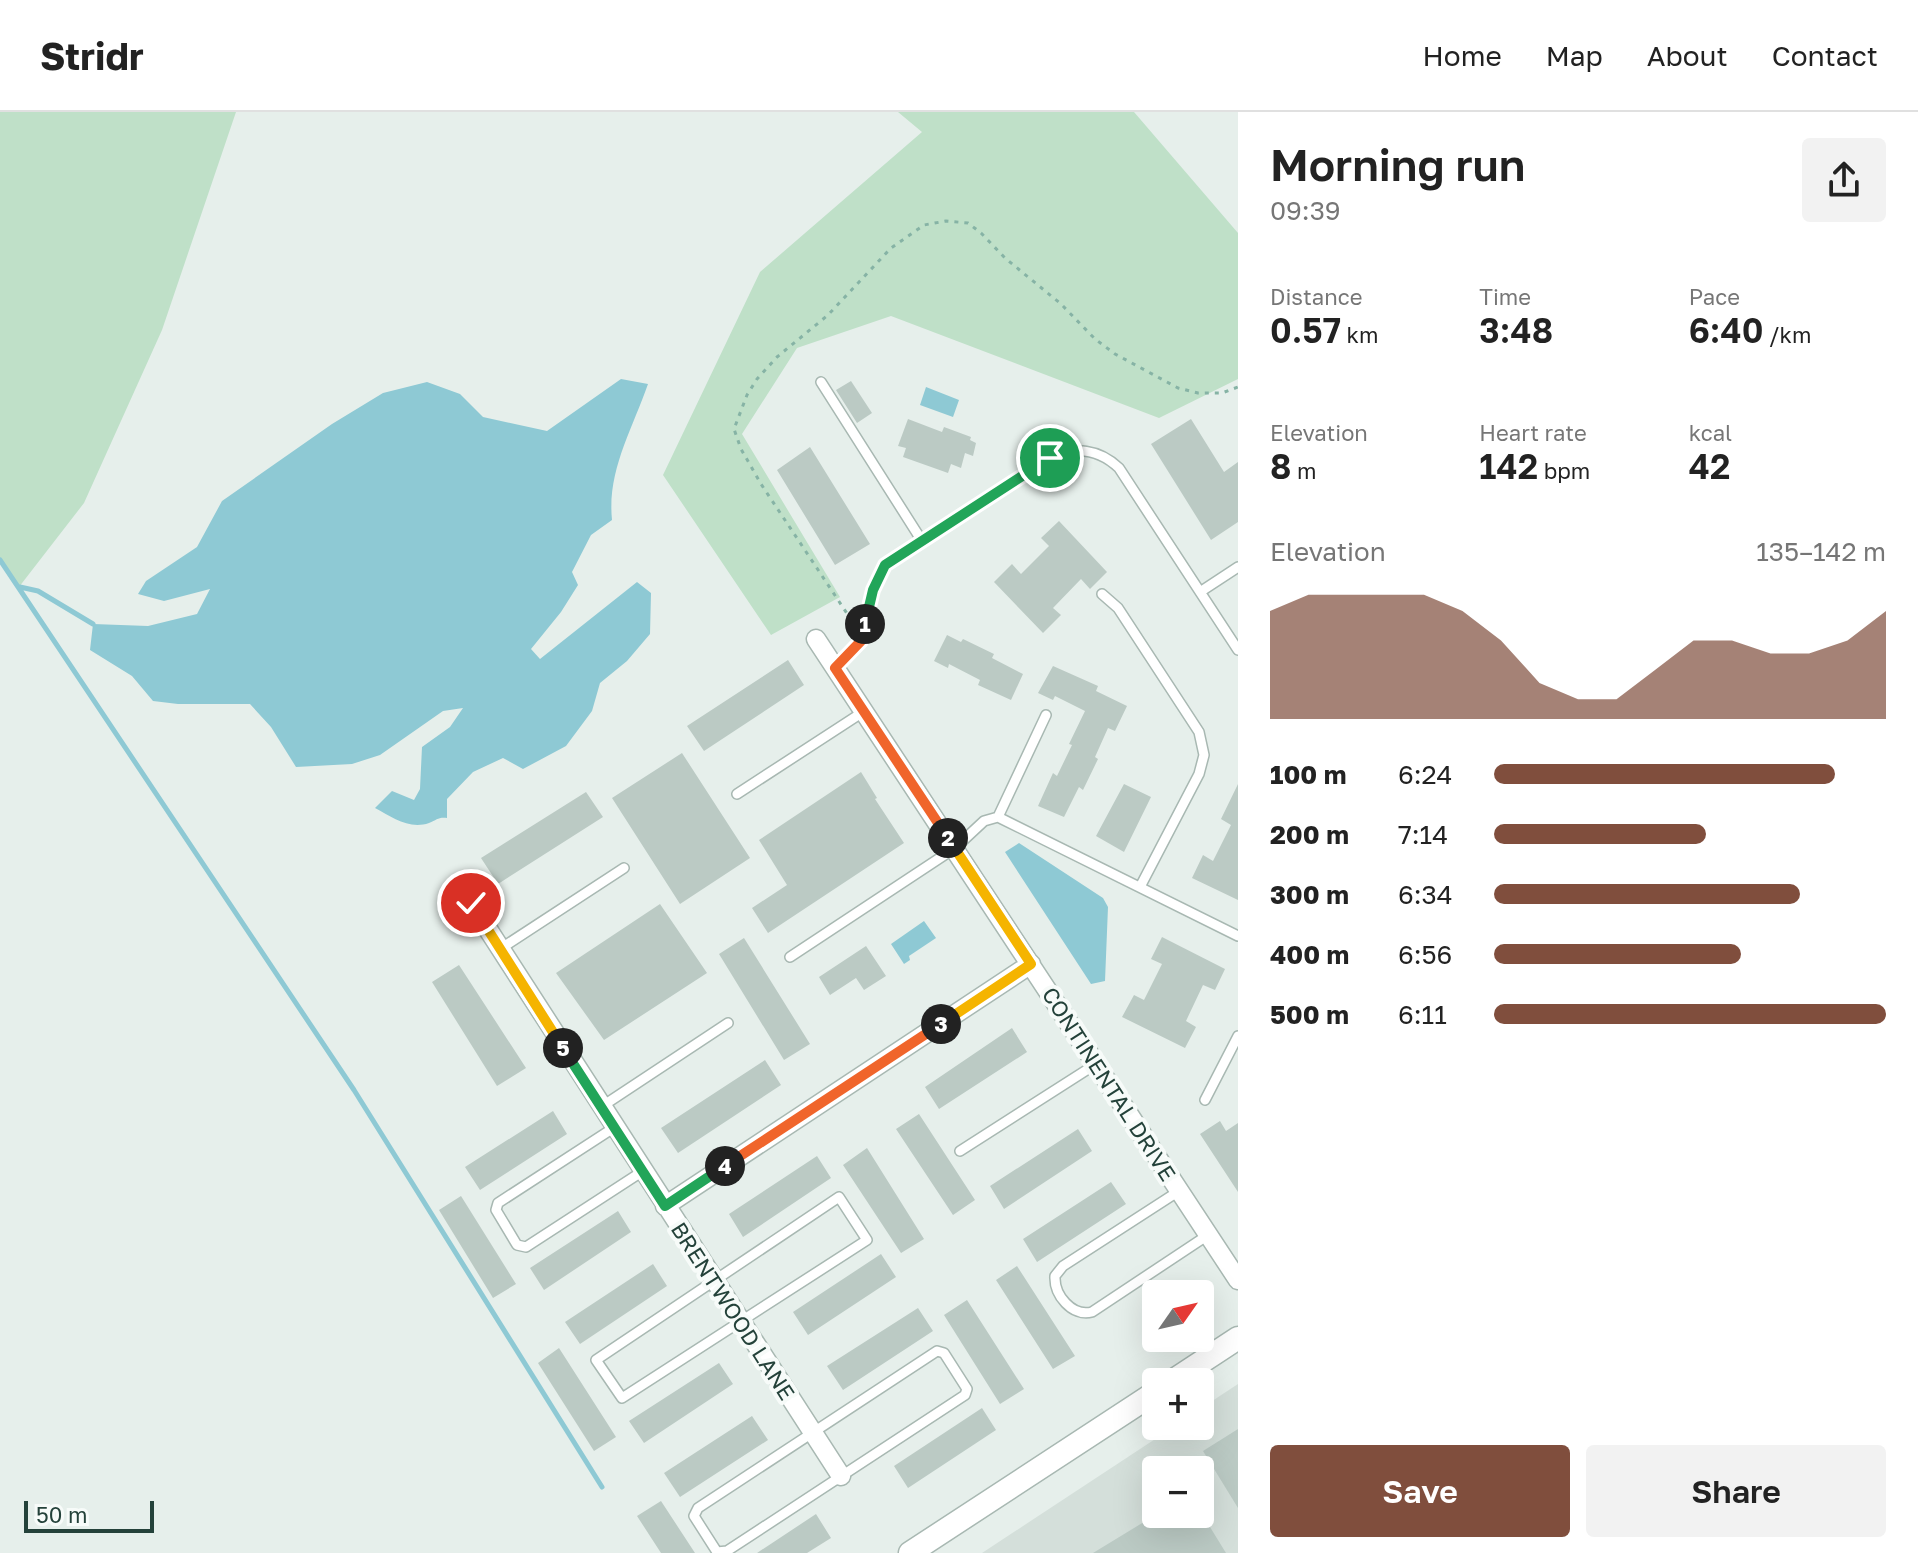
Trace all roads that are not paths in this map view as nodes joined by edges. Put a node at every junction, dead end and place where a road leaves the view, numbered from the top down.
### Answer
1 (821, 382) dead end
2 (922, 541) junction
3 (1238, 567) edge
4 (1200, 592) junction
5 (1102, 594) dead end
6 (816, 639) dead end
7 (1238, 650) edge
8 (835, 668) junction
9 (863, 712) junction
10 (1046, 715) dead end
11 (737, 794) dead end
12 (998, 817) junction
13 (955, 848) junction
14 (624, 868) dead end
15 (1140, 887) junction
16 (471, 903) dead end
17 (1238, 936) edge
18 (500, 949) junction
19 (790, 957) dead end
20 (1031, 964) junction
21 (728, 1023) dead end
22 (1238, 1036) edge
23 (1096, 1064) junction
24 (1205, 1100) dead end
25 (601, 1107) junction
26 (615, 1127) junction
27 (960, 1151) dead end
28 (643, 1171) junction
29 (1179, 1191) junction
30 (665, 1206) junction
31 (1208, 1235) junction
32 (713, 1279) junction
33 (1238, 1280) edge
34 (740, 1321) junction
35 (1238, 1338) edge
36 (1192, 1368) edge
37 (1142, 1401) edge
38 (812, 1432) junction
39 (841, 1476) junction
40 (910, 1553) edge

1 - 2 lane
2 - 4 lane
2 - 8 lane
3 - 4 lane
4 - 7 lane
5 - 15 lane
6 - 8 street, CONTINENTAL DRIVE
8 - 9 street, CONTINENTAL DRIVE
9 - 11 lane
9 - 13 street, CONTINENTAL DRIVE
10 - 12 lane
12 - 13 lane
12 - 15 lane
13 - 19 lane
13 - 20 street, CONTINENTAL DRIVE
14 - 18 lane
15 - 17 lane
16 - 18 street, BRENTWOOD LANE
18 - 25 street, BRENTWOOD LANE
20 - 23 street, CONTINENTAL DRIVE
20 - 30 street
21 - 25 lane
22 - 24 lane
23 - 27 lane
23 - 29 street, CONTINENTAL DRIVE
25 - 26 street, BRENTWOOD LANE
26 - 28 street, BRENTWOOD LANE
26 - 28 lane
28 - 30 street, BRENTWOOD LANE
29 - 31 street, CONTINENTAL DRIVE
29 - 31 lane
30 - 32 street, BRENTWOOD LANE
31 - 33 street, CONTINENTAL DRIVE
32 - 34 street, BRENTWOOD LANE
32 - 34 lane
32 - 34 lane
34 - 38 street, BRENTWOOD LANE
35 - 36 street
37 - 40 street
38 - 39 street, BRENTWOOD LANE
38 - 39 lane
38 - 39 lane

